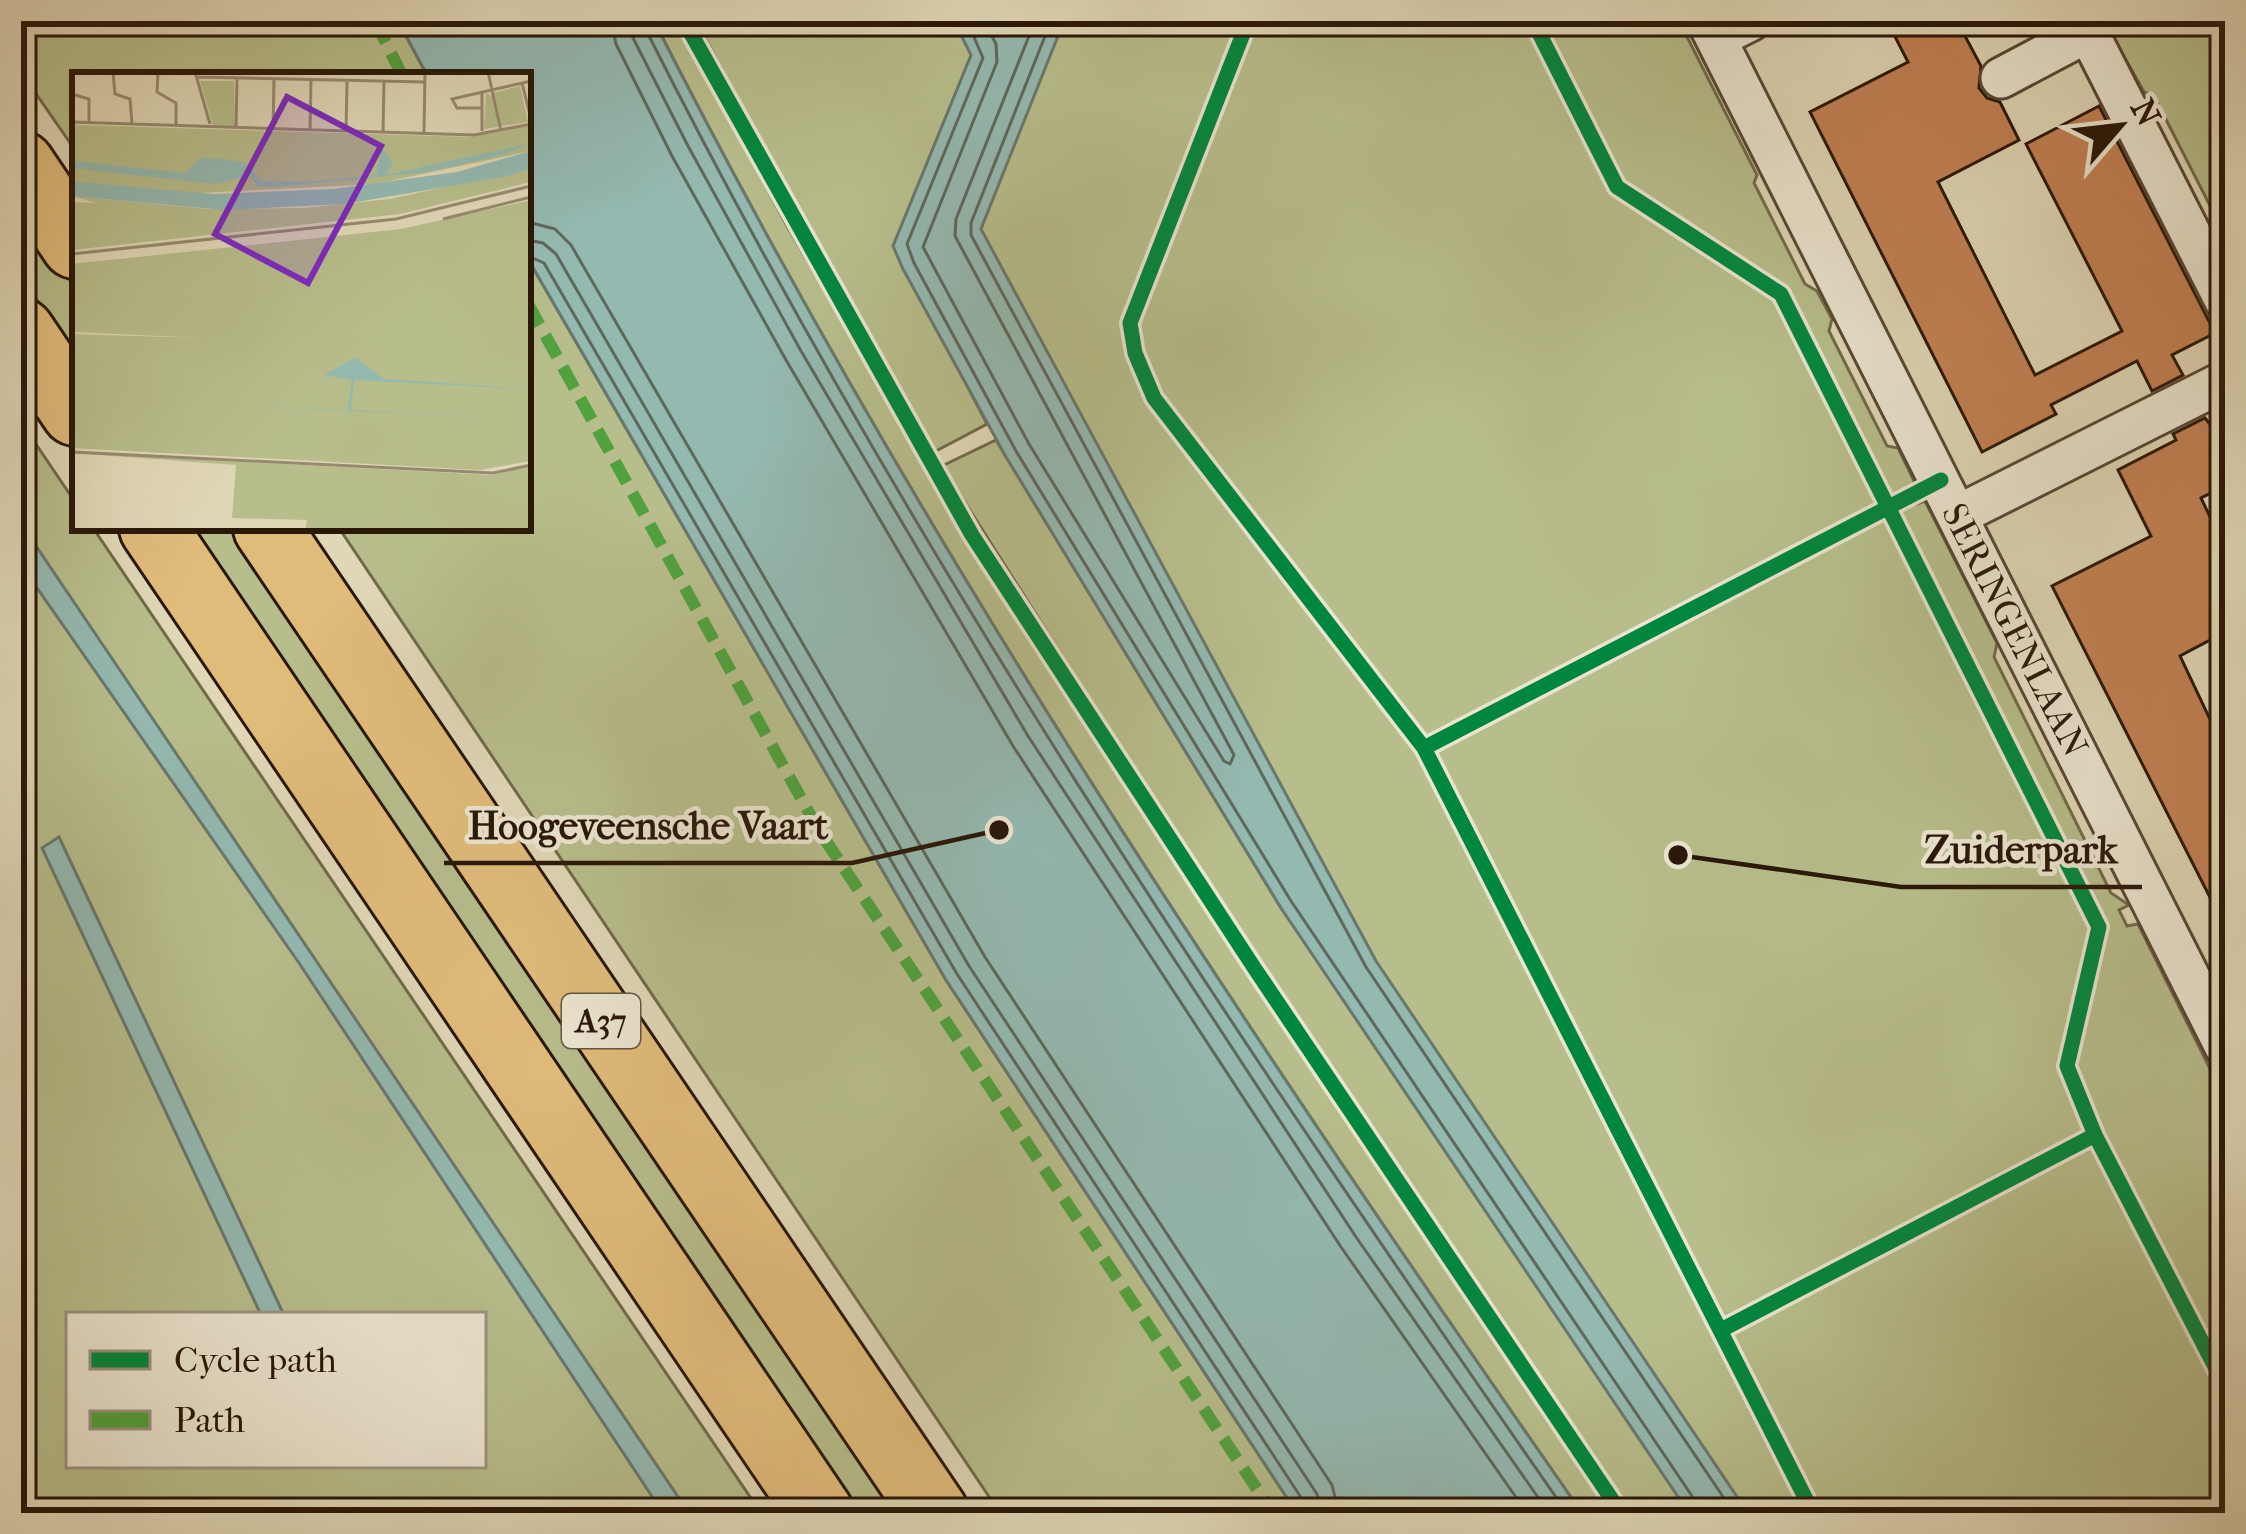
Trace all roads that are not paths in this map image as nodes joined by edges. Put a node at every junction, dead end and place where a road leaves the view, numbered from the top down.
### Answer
1 (1724, 27) edge
2 (2001, 78) dead end
3 (21, 165) edge
4 (72, 241) edge
5 (2225, 301) edge
6 (21, 332) edge
7 (2225, 381) edge
8 (72, 408) edge
9 (1958, 515) junction
10 (155, 531) edge
11 (269, 531) edge
12 (2210, 979) edge
13 (2225, 1047) edge
14 (820, 1513) edge
15 (935, 1513) edge

1 - 9 street, SERINGENLAAN
2 - 5 street
3 - 4 highway
6 - 8 highway
7 - 9 street
9 - 12 street, SERINGENLAAN
10 - 14 highway, A37
11 - 15 highway, A37
12 - 13 street, SERINGENLAAN

